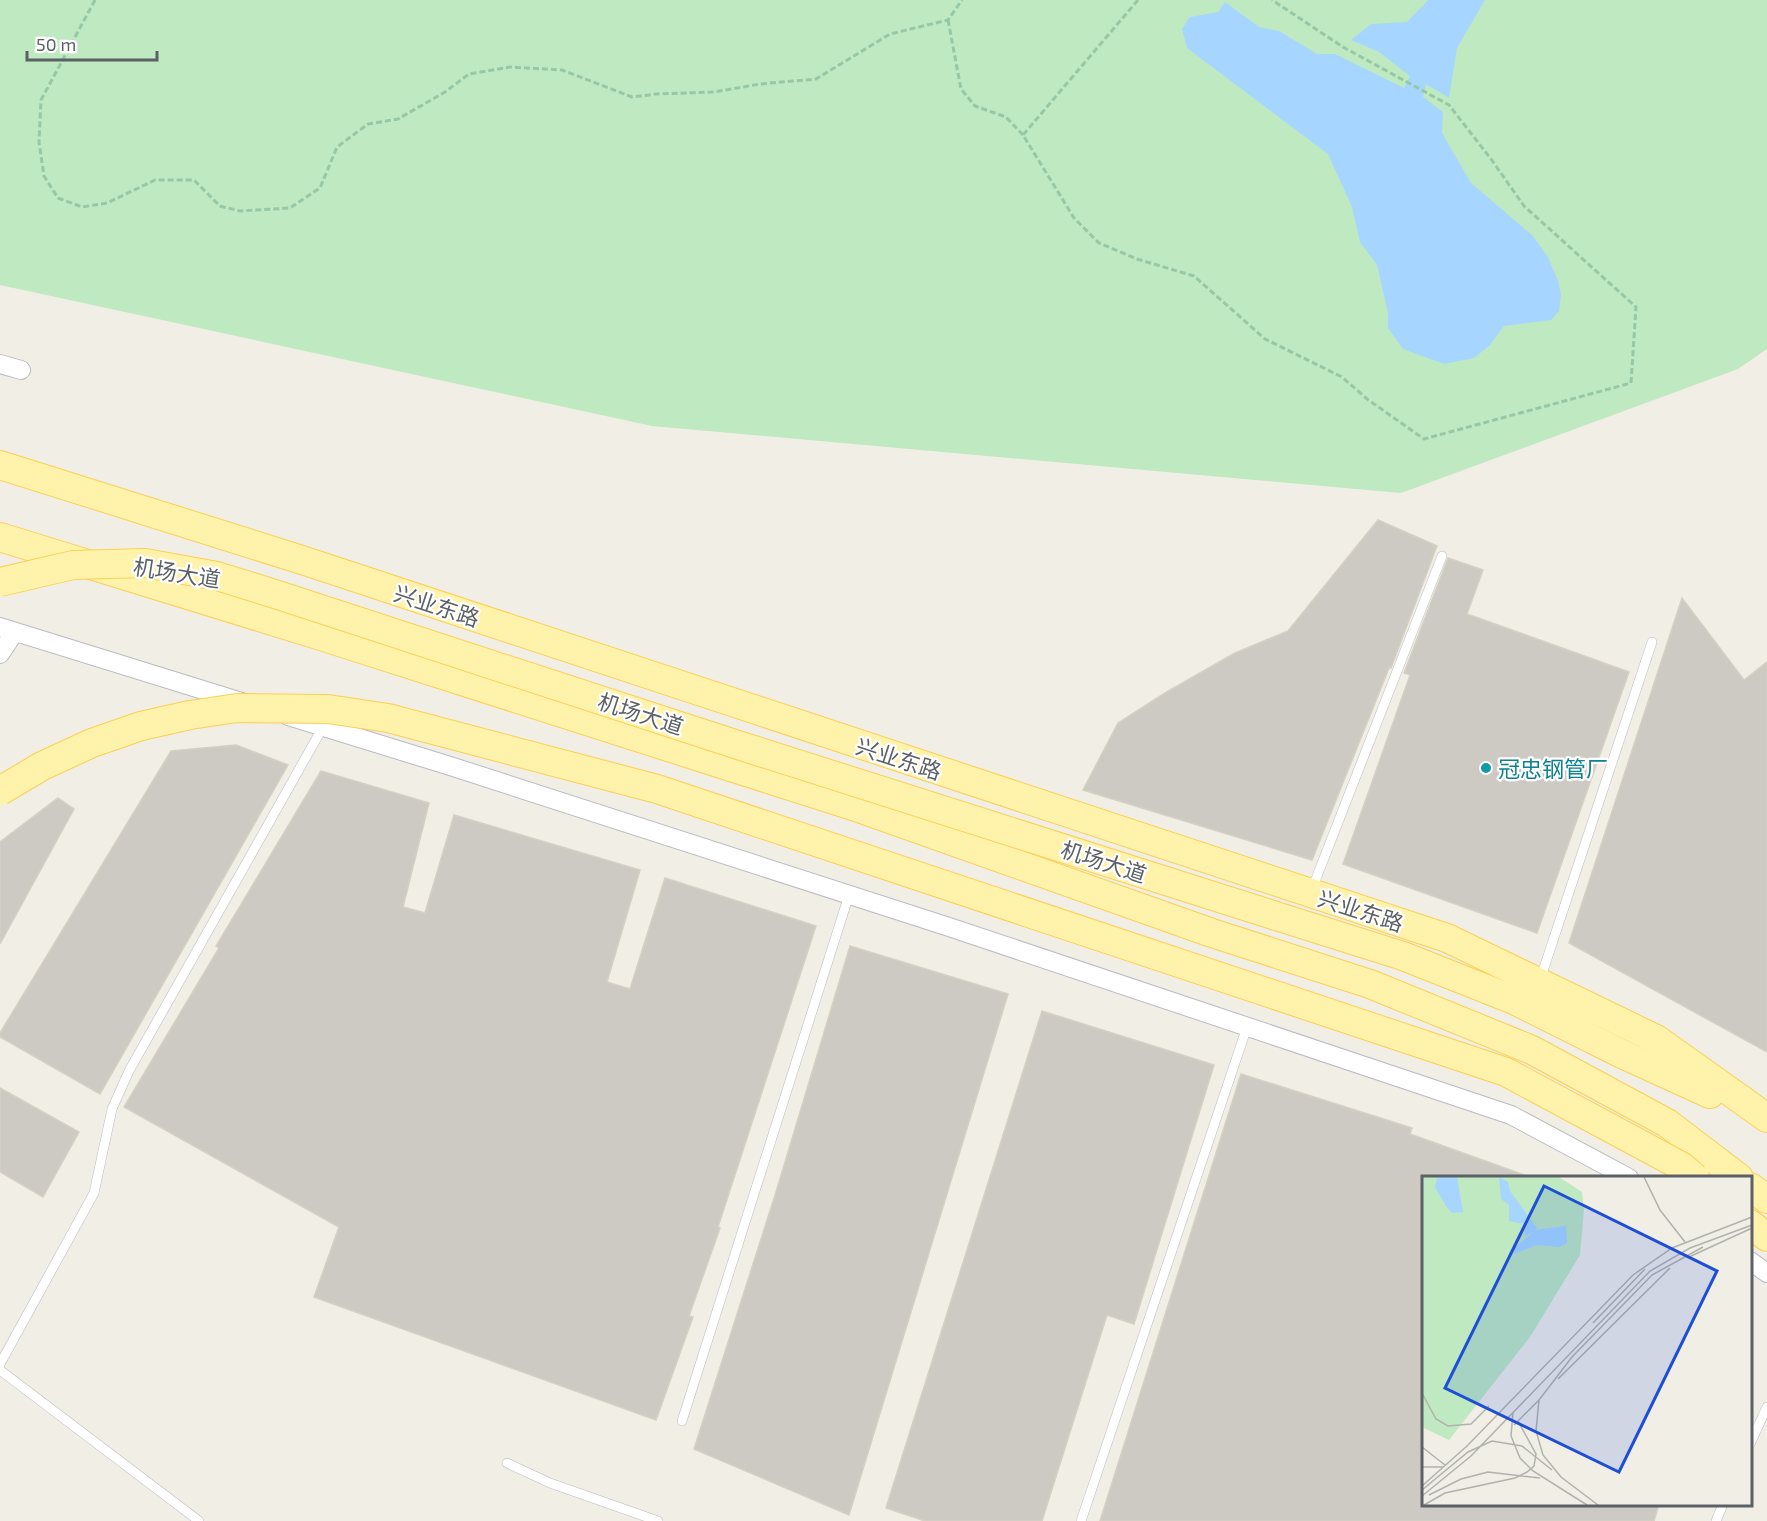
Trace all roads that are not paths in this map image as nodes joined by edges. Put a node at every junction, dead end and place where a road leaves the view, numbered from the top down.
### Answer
1 (0, 364) edge
2 (21, 370) dead end
3 (0, 465) edge
4 (0, 537) edge
5 (1442, 556) dead end
6 (0, 582) edge
7 (7, 630) edge
8 (1652, 642) dead end
9 (0, 654) edge
10 (323, 727) junction
11 (0, 791) edge
12 (1311, 894) junction
13 (849, 895) junction
14 (1539, 983) junction
15 (1247, 1027) junction
16 (1767, 1119) edge
17 (1625, 1176) edge
18 (1693, 1176) edge
19 (1735, 1176) edge
20 (1752, 1188) edge
21 (1767, 1199) edge
22 (1752, 1226) edge
23 (1767, 1238) edge
24 (1752, 1262) edge
25 (1767, 1273) edge
26 (0, 1364) edge
27 (0, 1370) edge
28 (1767, 1407) edge
29 (682, 1421) dead end
30 (1752, 1440) edge
31 (507, 1463) dead end
32 (1722, 1506) edge
33 (199, 1521) edge
34 (658, 1521) edge
35 (1081, 1521) edge
36 (1716, 1521) edge

1 - 2 street
3 - 12 main road, 兴业东路
4 - 19 main road
5 - 12 lane
6 - 16 main road, 机场大道, bridge
7 - 9 street
7 - 10 street
8 - 14 lane
10 - 13 street
10 - 26 lane
11 - 18 main road, bridge
12 - 14 main road, 兴业东路
13 - 15 street
13 - 29 lane
14 - 16 main road, 兴业东路
15 - 17 street
15 - 35 lane
20 - 21 main road
22 - 23 main road
24 - 25 street
27 - 33 lane
28 - 30 lane
31 - 34 lane
32 - 36 lane

